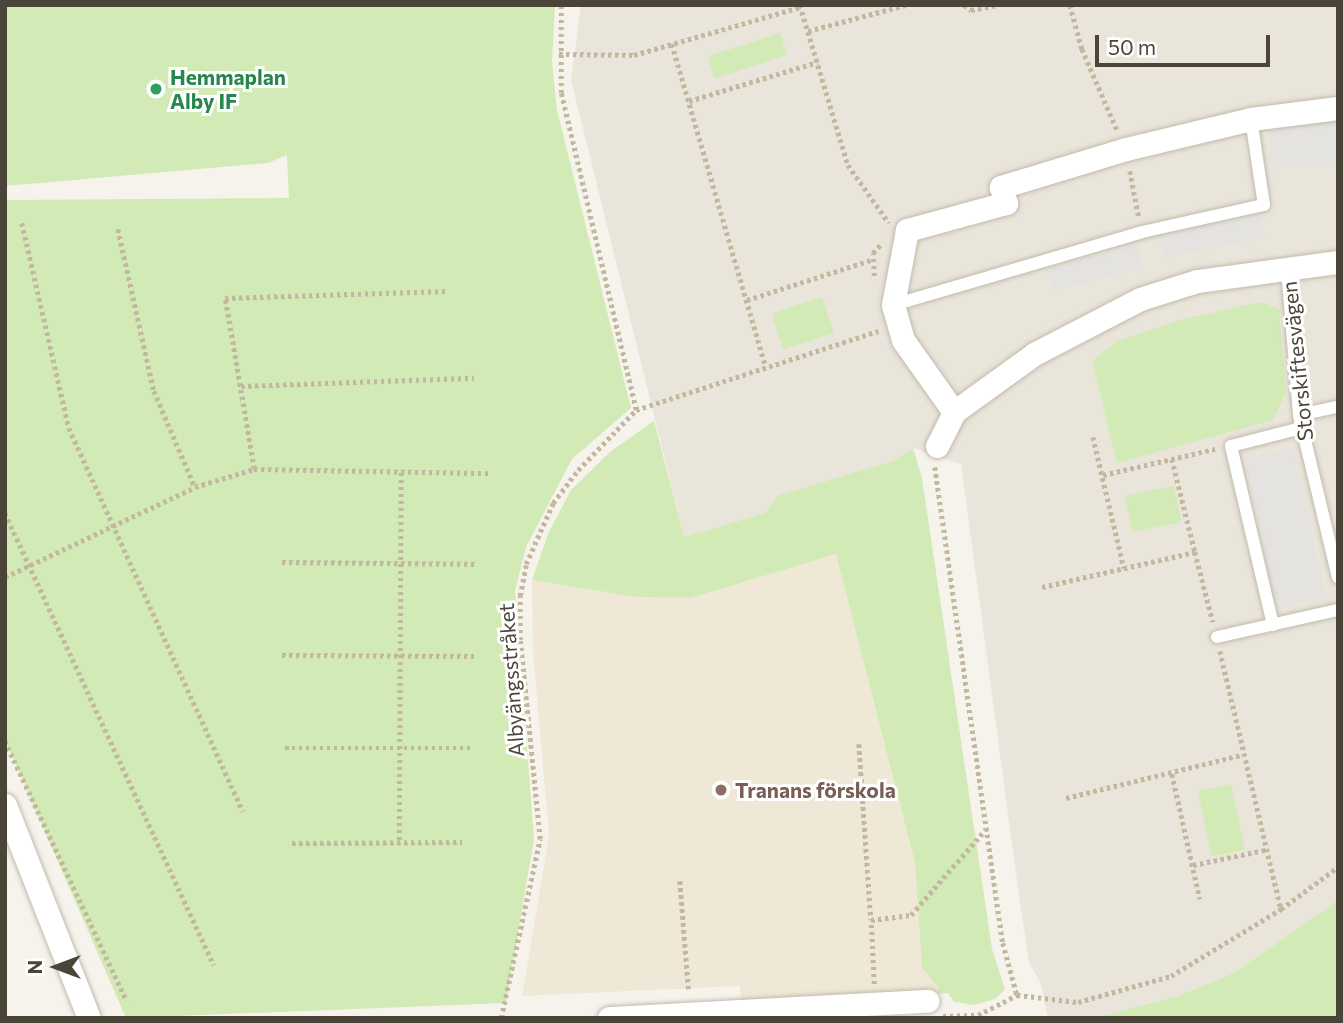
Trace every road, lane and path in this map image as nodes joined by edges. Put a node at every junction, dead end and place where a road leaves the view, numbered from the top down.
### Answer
1 (561, 5) edge
2 (906, 5) edge
3 (964, 5) edge
4 (996, 5) edge
5 (1070, 5) edge
6 (800, 6) edge
7 (808, 31) junction
8 (672, 44) junction
9 (559, 54) junction
10 (817, 62) junction
11 (689, 101) junction
12 (1338, 108) edge
13 (1251, 119) junction
14 (1126, 149) junction
15 (22, 223) dead end
16 (118, 229) dead end
17 (1142, 232) junction
18 (872, 260) junction
19 (1338, 262) edge
20 (1287, 268) junction
21 (876, 285) dead end
22 (447, 291) dead end
23 (747, 300) junction
24 (893, 305) junction
25 (889, 328) dead end
26 (765, 365) junction
27 (474, 378) dead end
28 (240, 386) junction
29 (1338, 407) edge
30 (636, 410) junction
31 (954, 412) junction
32 (1300, 422) junction
33 (1093, 437) dead end
34 (937, 446) joint
35 (1231, 446) junction
36 (1172, 459) junction
37 (254, 469) junction
38 (401, 470) junction
39 (491, 473) dead end
40 (1103, 475) junction
41 (195, 487) junction
42 (5, 513) edge
43 (113, 526) junction
44 (1195, 552) junction
45 (282, 562) dead end
46 (398, 563) junction
47 (478, 564) dead end
48 (29, 566) junction
49 (1124, 568) junction
50 (5, 576) edge
51 (1338, 577) edge
52 (1042, 587) dead end
53 (1338, 610) edge
54 (1273, 625) junction
55 (1217, 637) junction
56 (282, 655) dead end
57 (474, 656) dead end
58 (401, 657) junction
59 (5, 741) edge
60 (859, 744) dead end
61 (400, 747) junction
62 (285, 748) dead end
63 (470, 748) dead end
64 (1241, 755) junction
65 (1171, 774) junction
66 (1066, 799) dead end
67 (5, 805) edge
68 (243, 811) dead end
69 (987, 828) junction
70 (400, 840) junction
71 (292, 842) dead end
72 (462, 842) dead end
73 (1265, 850) junction
74 (1192, 865) junction
75 (1338, 867) edge
76 (680, 881) dead end
77 (1200, 899) dead end
78 (1281, 909) junction
79 (872, 920) junction
80 (214, 965) dead end
81 (1017, 995) junction
82 (127, 1001) dead end
83 (875, 1004) junction
84 (930, 1009) edge
85 (690, 1014) junction
86 (89, 1018) edge
87 (501, 1018) edge
88 (609, 1018) edge

1 - 9 path
2 - 7 path
3 - 4 path
5 - 14 path
6 - 7 path
6 - 8 path
7 - 10 path
8 - 9 path
8 - 11 path
9 - 30 path
10 - 11 path
10 - 18 path
11 - 23 path
12 - 13 street
13 - 14 street
13 - 17 lane
14 - 17 path
14 - 24 street
15 - 43 path
16 - 41 path
17 - 24 lane
18 - 21 path
18 - 23 path
19 - 20 street, Storskiftesvägen
20 - 31 street, Storskiftesvägen
20 - 32 lane, Storskiftesvägen
22 - 28 path
23 - 26 path
24 - 31 street
25 - 26 path
26 - 30 path
27 - 28 path
28 - 37 path
29 - 32 lane
30 - 87 path, Albyängsstråket
31 - 34 street
32 - 35 lane
32 - 51 lane, Storskiftesvägen
33 - 40 path
34 - 69 path
35 - 36 path
35 - 54 lane
36 - 40 path
36 - 44 path
37 - 38 path
37 - 41 path
38 - 39 path
38 - 46 path
40 - 49 path
41 - 43 path
42 - 48 path
43 - 48 path
43 - 68 path
44 - 49 path
44 - 55 path
45 - 46 path
46 - 47 path
46 - 58 path
48 - 50 path
48 - 80 path
49 - 52 path
53 - 54 lane
54 - 55 lane
55 - 64 path
56 - 58 path
57 - 58 path
58 - 61 path
59 - 82 path
60 - 79 path
61 - 62 path
61 - 63 path
61 - 70 path
64 - 65 path
64 - 73 path
65 - 66 path
65 - 74 path
67 - 86 street
69 - 79 path
69 - 81 path
70 - 71 path
70 - 72 path
73 - 74 path
73 - 78 path
74 - 77 path
75 - 78 path
76 - 85 path
78 - 81 path
79 - 83 path
81 - 84 path
83 - 84 street
83 - 85 street
85 - 88 street

